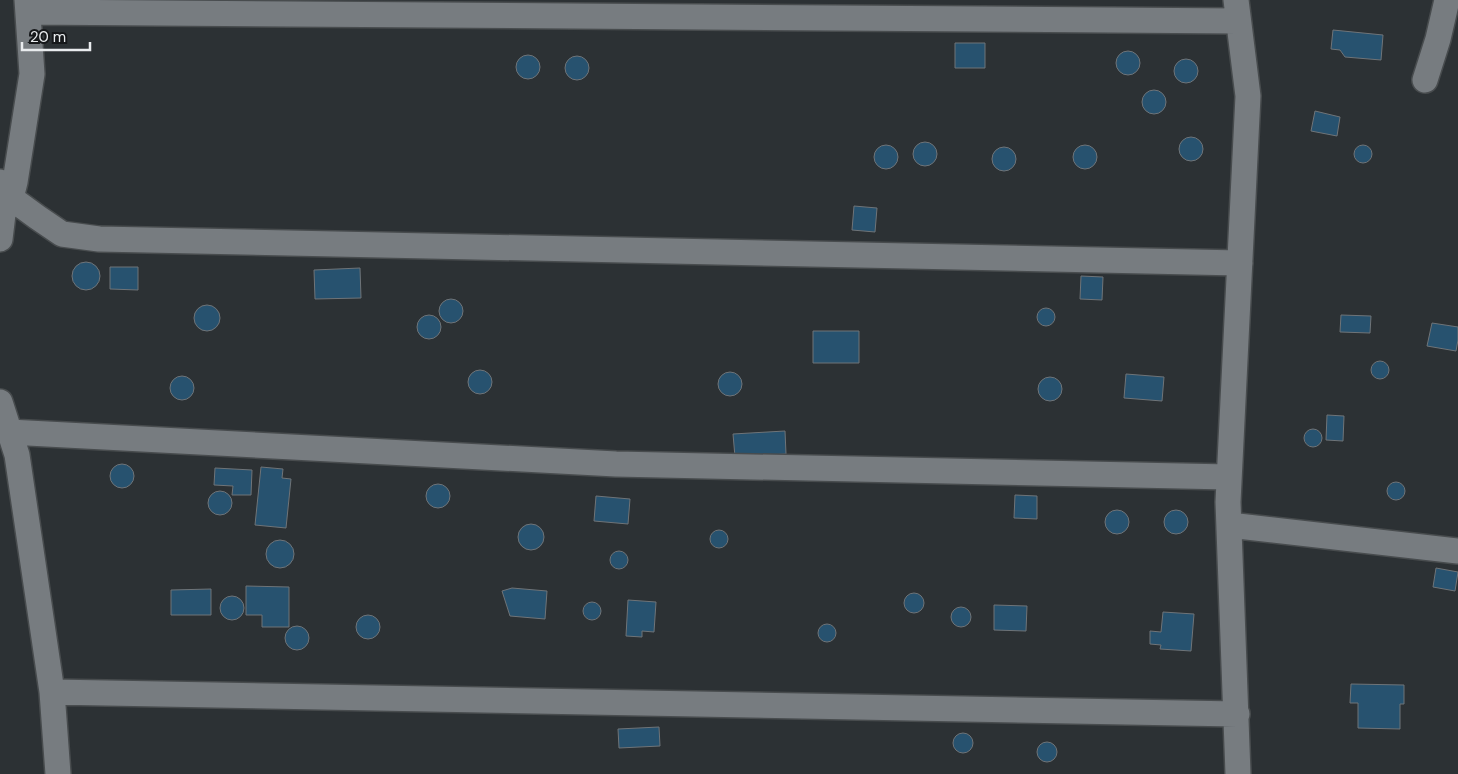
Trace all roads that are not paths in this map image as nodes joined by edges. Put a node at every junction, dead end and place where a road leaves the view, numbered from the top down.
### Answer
1 (1447, 0) edge
2 (27, 6) edge
3 (1237, 11) edge
4 (1425, 80) dead end
5 (5, 190) edge
6 (0, 239) edge
7 (1240, 263) junction
8 (0, 402) edge
9 (8, 432) junction
10 (1229, 477) junction
11 (1229, 525) junction
12 (1458, 551) edge
13 (52, 692) junction
14 (1237, 714) junction
15 (58, 774) edge
16 (1238, 774) edge

1 - 4 street
2 - 3 street
2 - 5 street
3 - 7 street
5 - 6 street
5 - 7 street
7 - 10 street
8 - 9 street
9 - 10 street
9 - 13 street
10 - 11 street
11 - 12 street
11 - 14 street
13 - 14 street
13 - 15 street
14 - 16 street

